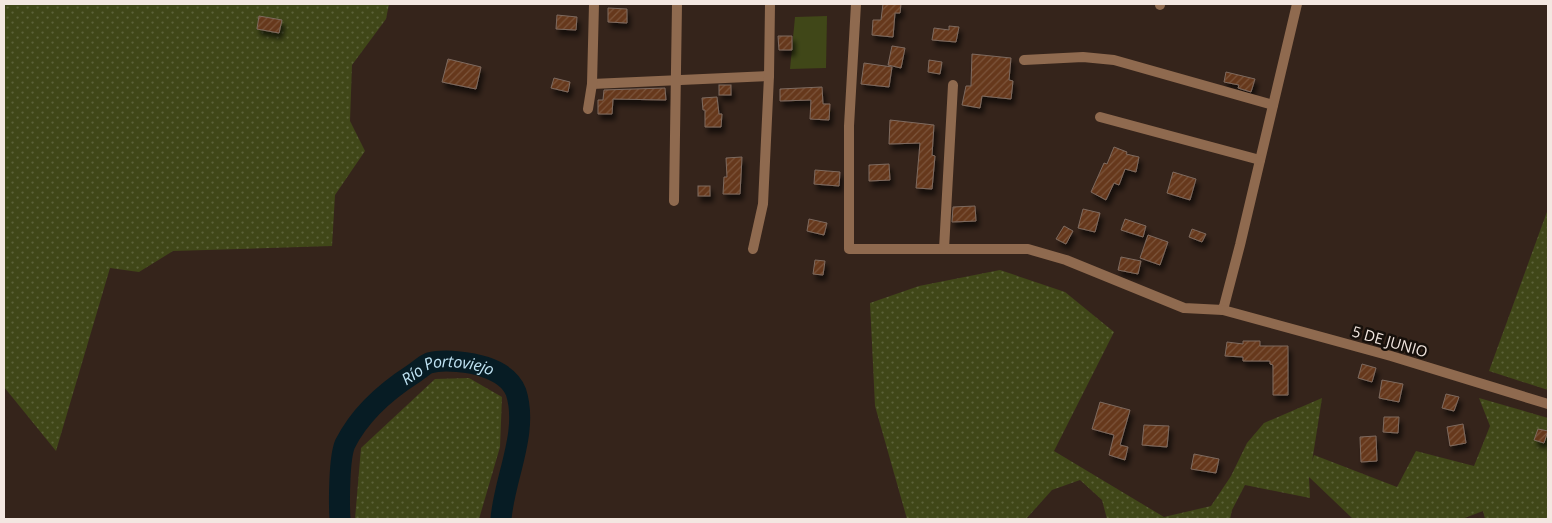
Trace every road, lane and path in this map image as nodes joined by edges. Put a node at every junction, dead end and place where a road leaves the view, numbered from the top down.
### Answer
1 (594, 4) edge
2 (677, 4) edge
3 (770, 4) edge
4 (856, 4) edge
5 (1297, 4) edge
6 (1024, 60) dead end
7 (769, 76) junction
8 (675, 79) junction
9 (592, 84) junction
10 (953, 85) dead end
11 (1273, 105) junction
12 (588, 109) dead end
13 (1100, 117) dead end
14 (1260, 160) junction
15 (674, 200) dead end
16 (752, 249) dead end
17 (944, 249) junction
18 (1222, 310) junction
19 (1548, 404) edge

1 - 9 street
2 - 8 street
3 - 7 street
4 - 17 street, 5 DE JUNIO
5 - 11 street
6 - 11 street
7 - 8 street
7 - 16 street
8 - 9 street
8 - 15 street
9 - 12 street
10 - 17 street
11 - 14 street
13 - 14 street
14 - 18 street
17 - 18 street, 5 DE JUNIO
18 - 19 street, 5 DE JUNIO

